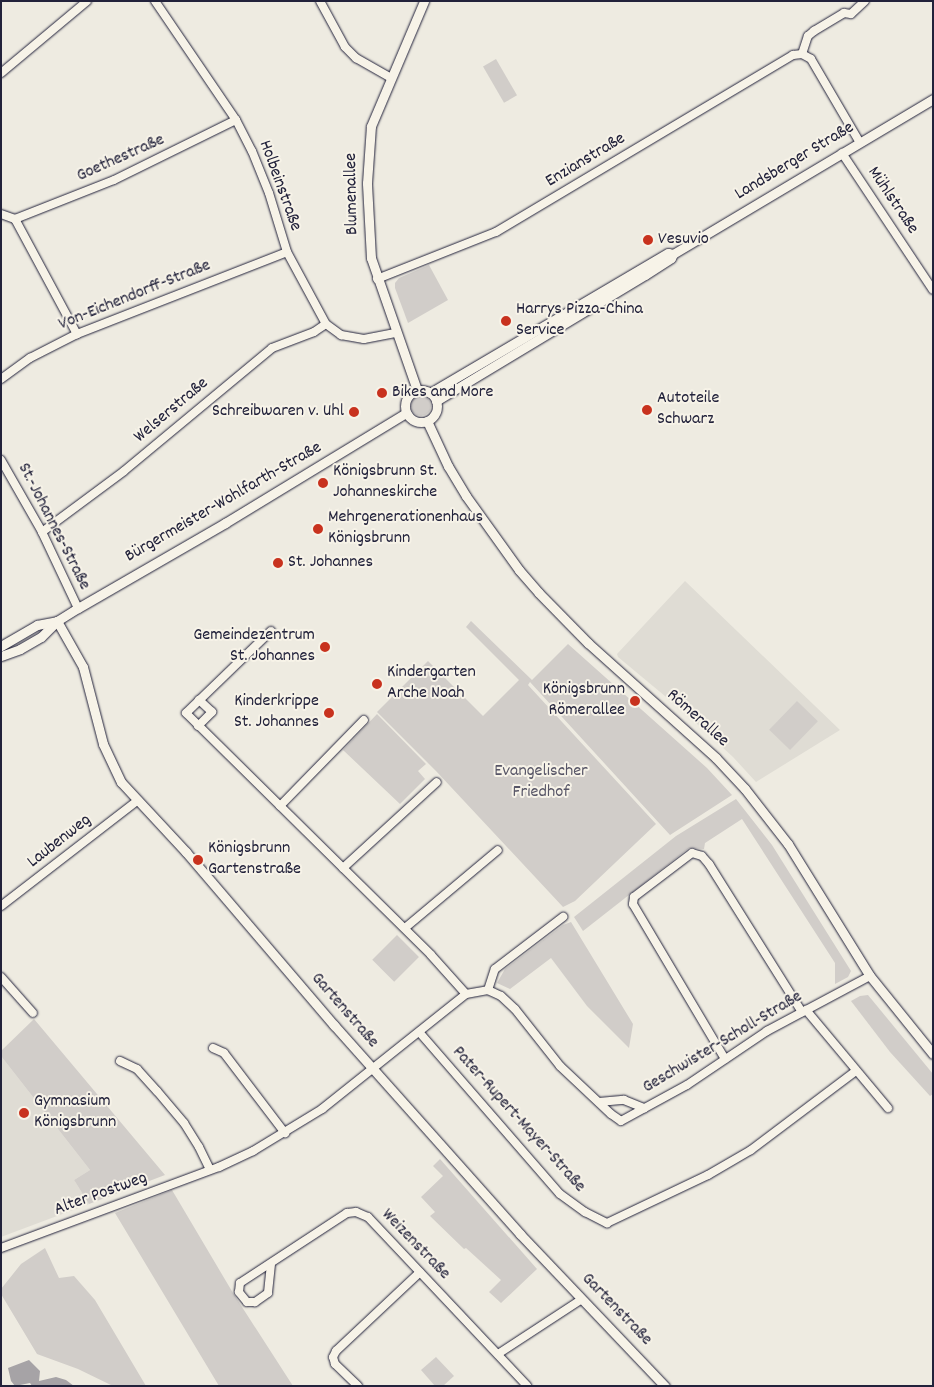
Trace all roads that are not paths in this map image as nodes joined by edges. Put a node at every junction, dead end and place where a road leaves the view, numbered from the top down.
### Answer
1 (87, 1) edge
2 (155, 1) edge
3 (320, 1) edge
4 (424, 1) edge
5 (865, 1) edge
6 (802, 54) junction
7 (1, 73) edge
8 (391, 78) junction
9 (933, 99) edge
10 (236, 120) junction
11 (860, 143) junction
12 (842, 153) junction
13 (1, 214) edge
14 (15, 219) junction
15 (286, 252) junction
16 (377, 279) junction
17 (933, 290) edge
18 (326, 324) junction
19 (396, 333) junction
20 (77, 334) junction
21 (1, 379) edge
22 (417, 390) junction
23 (433, 397) junction
24 (406, 413) junction
25 (427, 421) junction
26 (1, 460) edge
27 (42, 532) junction
28 (78, 608) junction
29 (58, 621) junction
30 (272, 631) dead end
31 (25, 633) junction
32 (31, 643) junction
33 (1, 646) edge
34 (1, 656) edge
35 (199, 700) junction
36 (364, 720) dead end
37 (198, 726) junction
38 (437, 782) dead end
39 (137, 801) junction
40 (280, 806) junction
41 (498, 850) dead end
42 (343, 868) junction
43 (1, 906) edge
44 (563, 917) dead end
45 (405, 928) junction
46 (870, 976) junction
47 (1, 977) edge
48 (488, 990) junction
49 (466, 994) junction
50 (804, 1011) junction
51 (33, 1014) dead end
52 (420, 1033) junction
53 (213, 1048) dead end
54 (933, 1054) edge
55 (725, 1059) junction
56 (120, 1061) dead end
57 (374, 1069) junction
58 (856, 1071) junction
59 (600, 1102) junction
60 (644, 1108) junction
61 (888, 1108) dead end
62 (285, 1133) junction
63 (210, 1170) junction
64 (1, 1248) edge
65 (271, 1264) junction
66 (420, 1272) junction
67 (582, 1299) junction
68 (498, 1354) junction
69 (358, 1386) edge
70 (527, 1386) edge
71 (665, 1386) edge

1 - 7 street
2 - 10 street, Holbeinstraße
3 - 8 street
4 - 8 street, Blumenallee
5 - 6 street
6 - 11 street
6 - 16 street, Enzianstraße
8 - 16 street, Blumenallee
9 - 11 street, Landsberger Straße
10 - 14 street, Goethestraße
10 - 15 street, Holbeinstraße
11 - 12 street, Landsberger Straße
12 - 17 street, Mühlstraße
12 - 23 street, Landsberger Straße
13 - 14 street
14 - 20 street
15 - 18 street, Holbeinstraße
15 - 20 street, Von-Eichendorff-Straße
16 - 19 street, Blumenallee
18 - 19 street
18 - 27 street, Welserstraße
19 - 22 street, Blumenallee
20 - 21 street, Von-Eichendorff-Straße
22 - 23 street
22 - 24 street
23 - 25 street
24 - 25 street
24 - 28 street, Bürgermeister-Wohlfarth-Straße
25 - 46 street, Römerallee
26 - 27 street, St.-Johannes-Straße
27 - 28 street, St.-Johannes-Straße
28 - 29 street, Bürgermeister-Wohlfarth-Straße
29 - 31 street, Bürgermeister-Wohlfarth-Straße
29 - 32 street, Bürgermeister-Wohlfarth-Straße
29 - 39 street, Gartenstraße
30 - 35 street
31 - 32 street
31 - 33 street, Bürgermeister-Wohlfarth-Straße
32 - 34 street, Bürgermeister-Wohlfarth-Straße
35 - 37 street
35 - 37 street
36 - 40 street
37 - 40 street
38 - 42 street
39 - 43 street, Laubenweg
39 - 57 street, Gartenstraße
40 - 42 street
41 - 45 street
42 - 45 street
44 - 48 street
45 - 49 street
46 - 50 street, Geschwister-Scholl-Straße
46 - 54 street, Römerallee
47 - 51 street
48 - 49 street
48 - 59 street, Geschwister-Scholl-Straße
49 - 52 street
50 - 55 street, Geschwister-Scholl-Straße
50 - 55 street
50 - 58 street
52 - 57 street
52 - 58 street, Pater-Rupert-Mayer-Straße
53 - 62 street
55 - 60 street, Geschwister-Scholl-Straße
56 - 63 street
57 - 62 street, Alter Postweg
57 - 67 street, Gartenstraße
58 - 61 street
59 - 60 street, Geschwister-Scholl-Straße
59 - 60 street, Geschwister-Scholl-Straße
62 - 63 street, Alter Postweg
63 - 64 street, Alter Postweg
65 - 65 street, Weizenstraße
65 - 66 street, Weizenstraße
66 - 68 street, Weizenstraße
66 - 69 street
67 - 68 street
67 - 71 street, Gartenstraße
68 - 70 street, Weizenstraße

